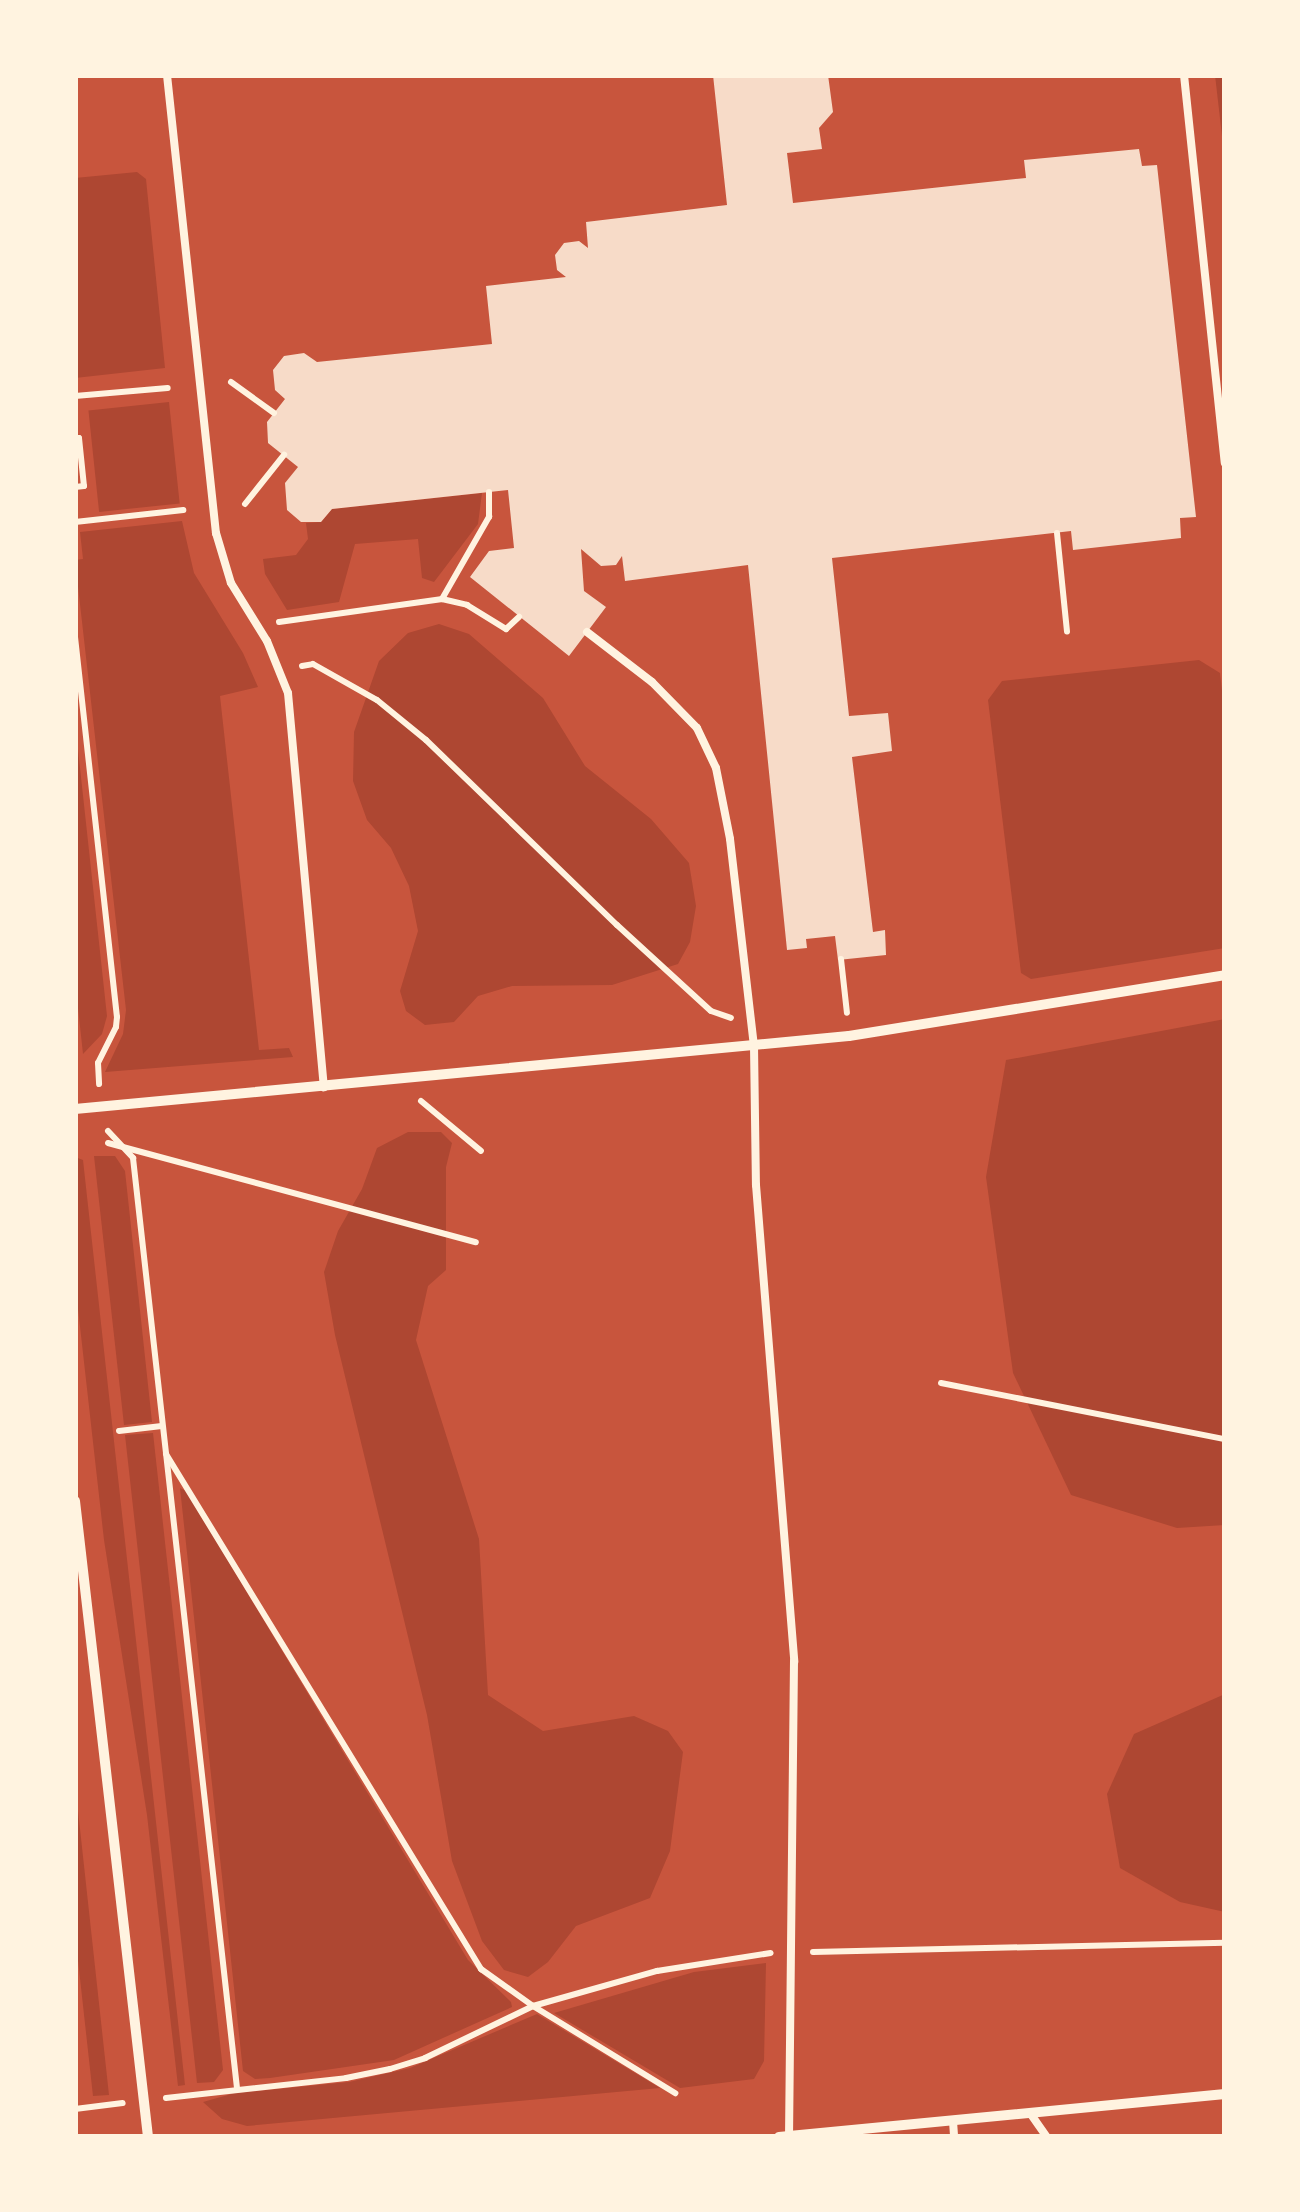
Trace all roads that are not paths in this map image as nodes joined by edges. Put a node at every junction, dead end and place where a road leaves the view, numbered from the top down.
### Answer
1 (167, 75) edge
2 (1184, 75) edge
3 (1225, 462) edge
4 (587, 632) dead end
5 (1225, 975) edge
6 (754, 1046) junction
7 (324, 1087) junction
8 (75, 1108) edge
9 (75, 1501) edge
10 (1225, 2094) edge
11 (1030, 2113) junction
12 (953, 2121) junction
13 (148, 2137) edge
14 (780, 2137) edge
15 (788, 2137) edge
16 (954, 2137) edge
17 (1047, 2137) edge

1 - 7 lane
2 - 3 lane
4 - 6 lane
5 - 6 street
6 - 7 street
6 - 15 lane
7 - 8 street
9 - 13 street
10 - 11 street
11 - 12 street
11 - 17 lane
12 - 15 street
12 - 16 lane
14 - 15 street

